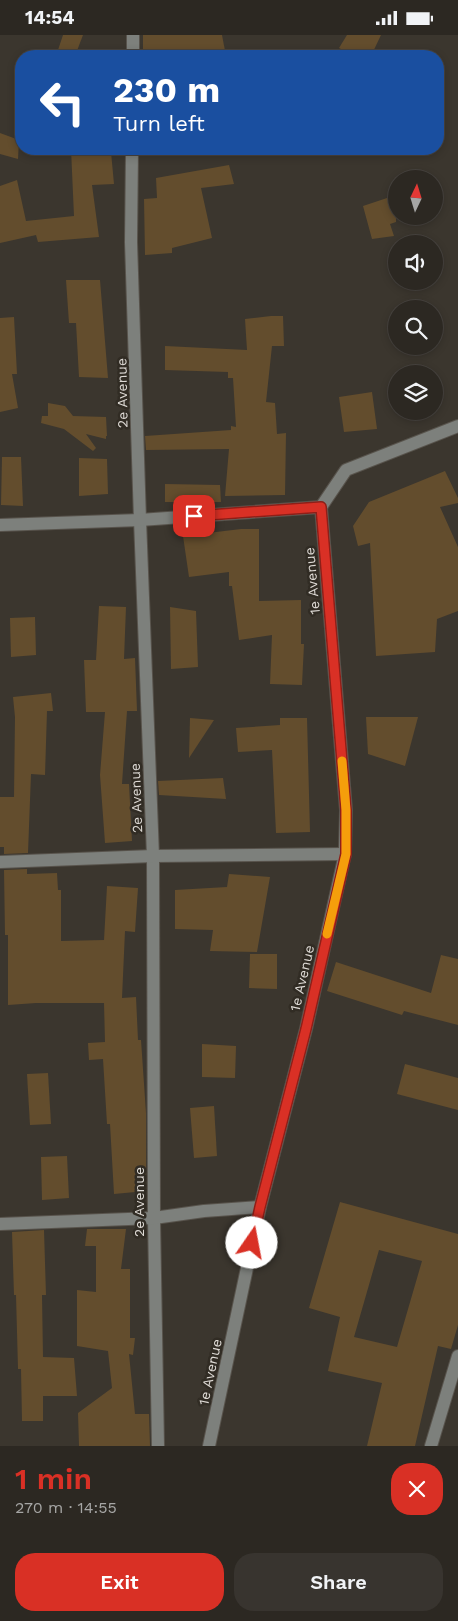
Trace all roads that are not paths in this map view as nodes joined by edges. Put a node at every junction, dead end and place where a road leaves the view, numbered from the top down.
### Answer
1 (133, 35) edge
2 (133, 50) edge
3 (132, 155) edge
4 (458, 426) edge
5 (321, 507) junction
6 (140, 520) junction
7 (0, 525) edge
8 (346, 854) junction
9 (153, 856) junction
10 (0, 862) edge
11 (260, 1207) junction
12 (154, 1218) junction
13 (0, 1223) edge
14 (458, 1356) edge
15 (158, 1446) edge
16 (209, 1446) edge
17 (430, 1446) edge

1 - 2 street
3 - 6 street, 2e Avenue
4 - 5 street
5 - 6 street
5 - 8 street, 1e Avenue
6 - 7 street
6 - 9 street, 2e Avenue
8 - 9 street
8 - 11 street, 1e Avenue
9 - 10 street
9 - 12 street, 2e Avenue
11 - 12 street
11 - 16 street, 1e Avenue
12 - 13 street
12 - 15 street, 2e Avenue
14 - 17 street

